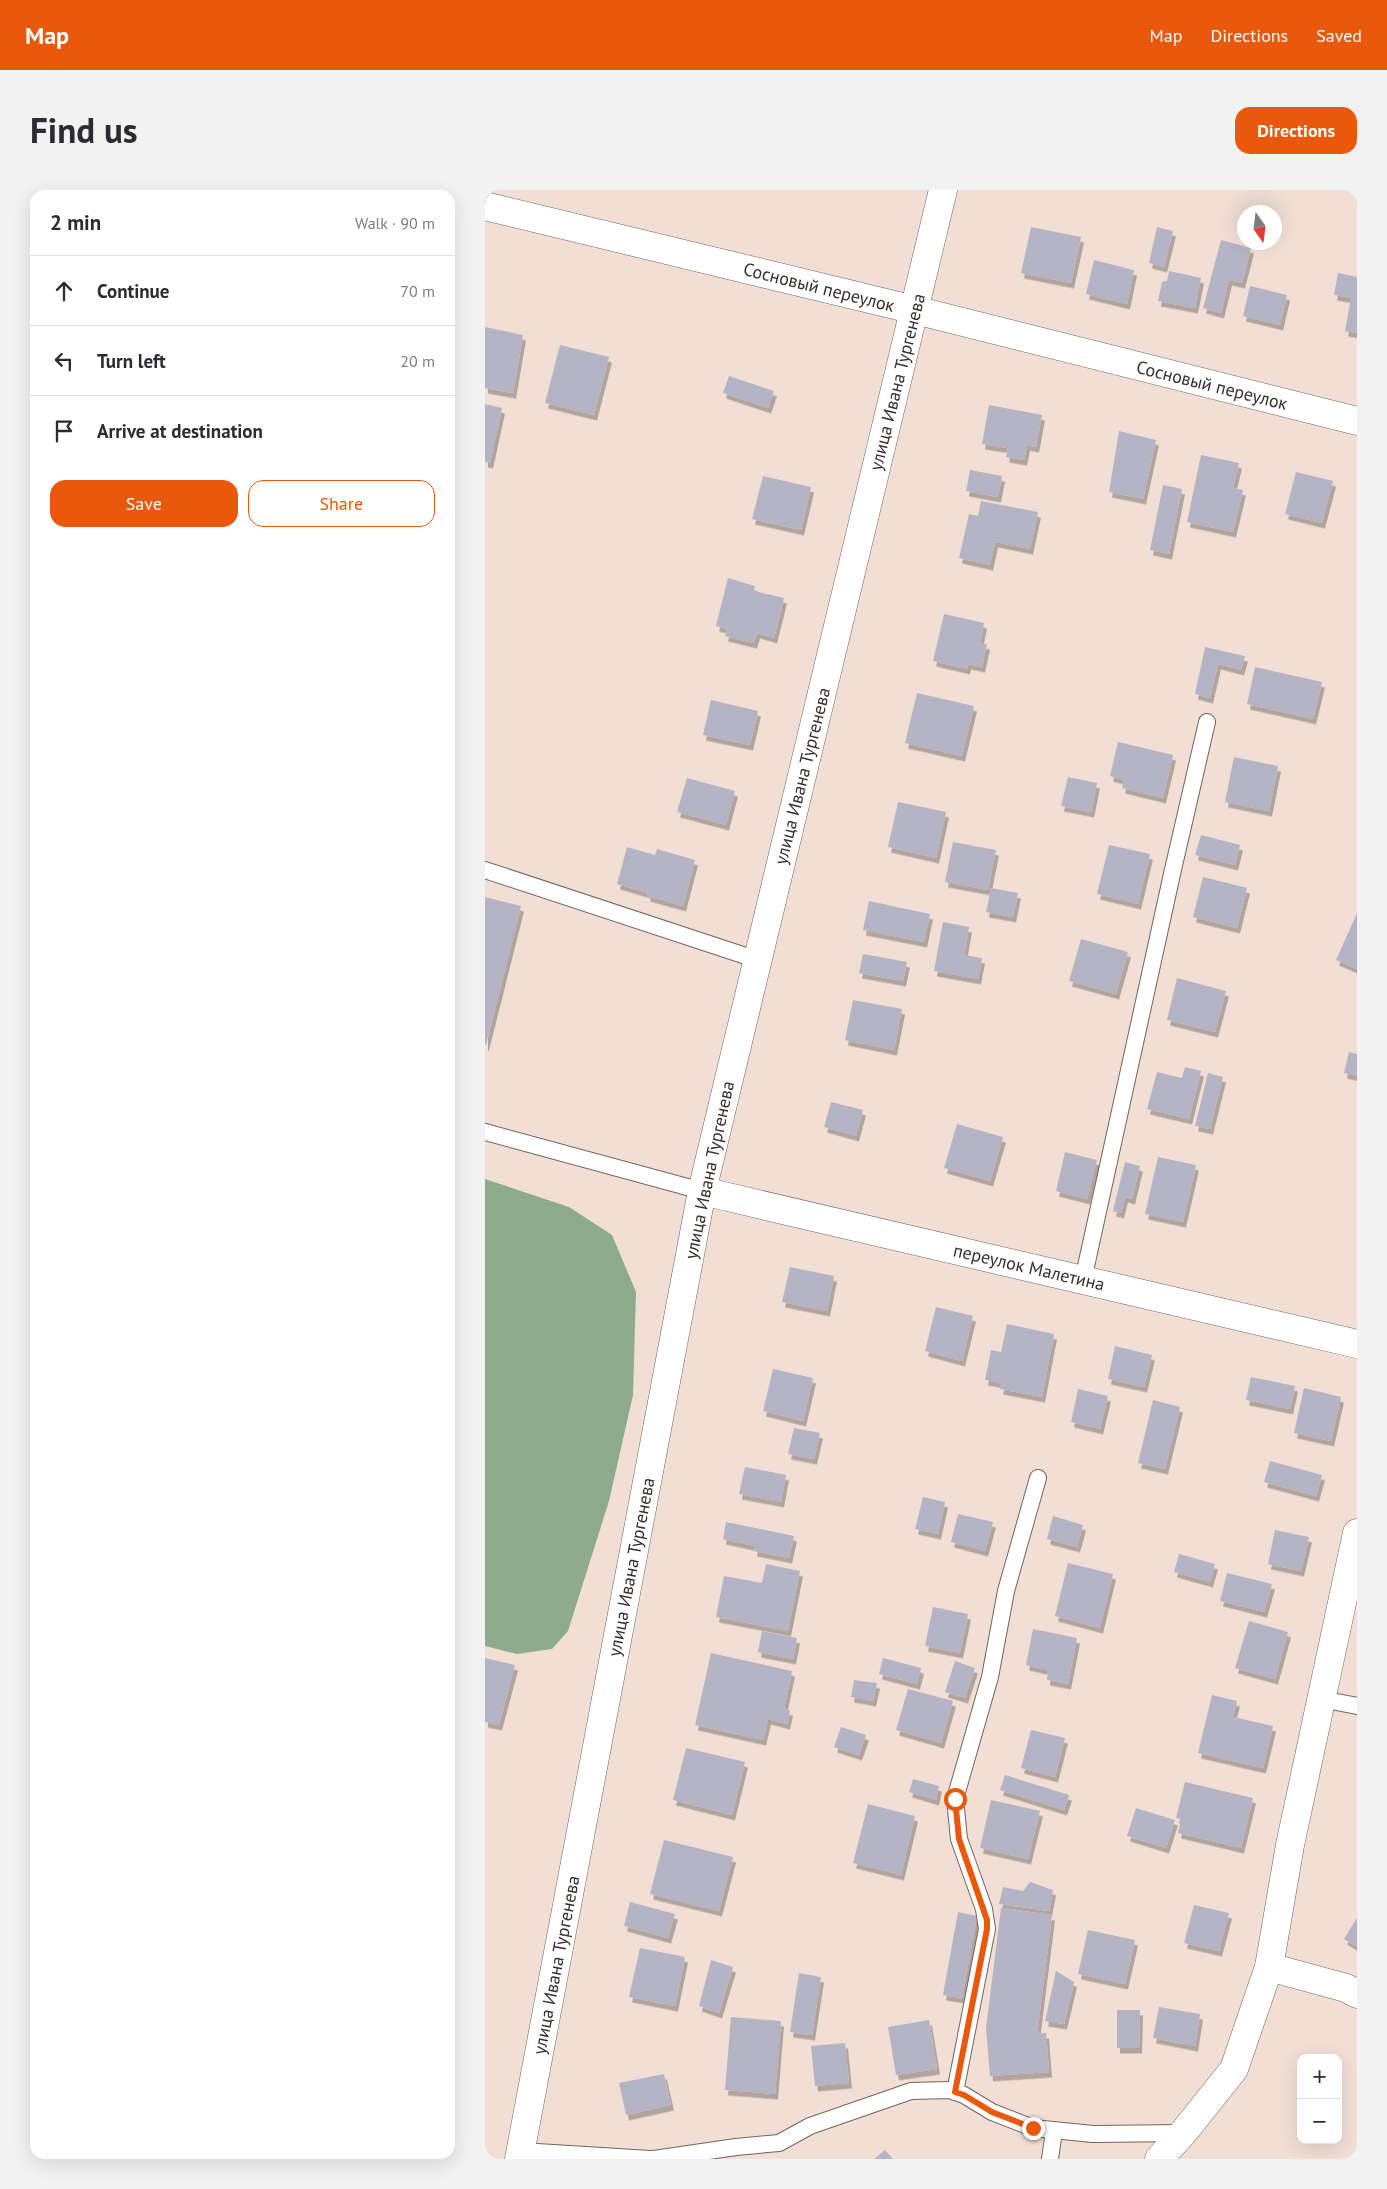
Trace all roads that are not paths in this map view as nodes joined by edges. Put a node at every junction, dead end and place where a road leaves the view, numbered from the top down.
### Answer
1 (943, 190) edge
2 (485, 206) edge
3 (915, 310) junction
4 (1357, 421) edge
5 (1207, 722) dead end
6 (485, 870) edge
7 (758, 960) junction
8 (485, 1132) edge
9 (702, 1191) junction
10 (1083, 1280) junction
11 (1357, 1344) edge
12 (1038, 1478) dead end
13 (1357, 1533) edge
14 (1321, 1699) junction
15 (1357, 1706) edge
16 (1269, 1967) junction
17 (1357, 1994) edge
18 (955, 2092) junction
19 (1054, 2131) junction
20 (1183, 2133) junction
21 (520, 2155) edge
22 (652, 2159) edge
23 (1050, 2159) edge
24 (1159, 2159) edge

1 - 3 street, улица Ивана Тургенева
2 - 3 street, Сосновый переулок
3 - 4 street, Сосновый переулок
3 - 7 street, улица Ивана Тургенева
5 - 10 lane
6 - 7 lane
7 - 9 street, улица Ивана Тургенева
8 - 9 lane
9 - 10 street, переулок Малетина
9 - 21 street, улица Ивана Тургенева
10 - 11 street, переулок Малетина
12 - 18 lane
13 - 14 street
14 - 15 lane
14 - 16 street
16 - 17 street
16 - 20 street
18 - 19 lane
18 - 22 lane
19 - 20 lane
19 - 23 lane
20 - 24 street
21 - 22 lane

